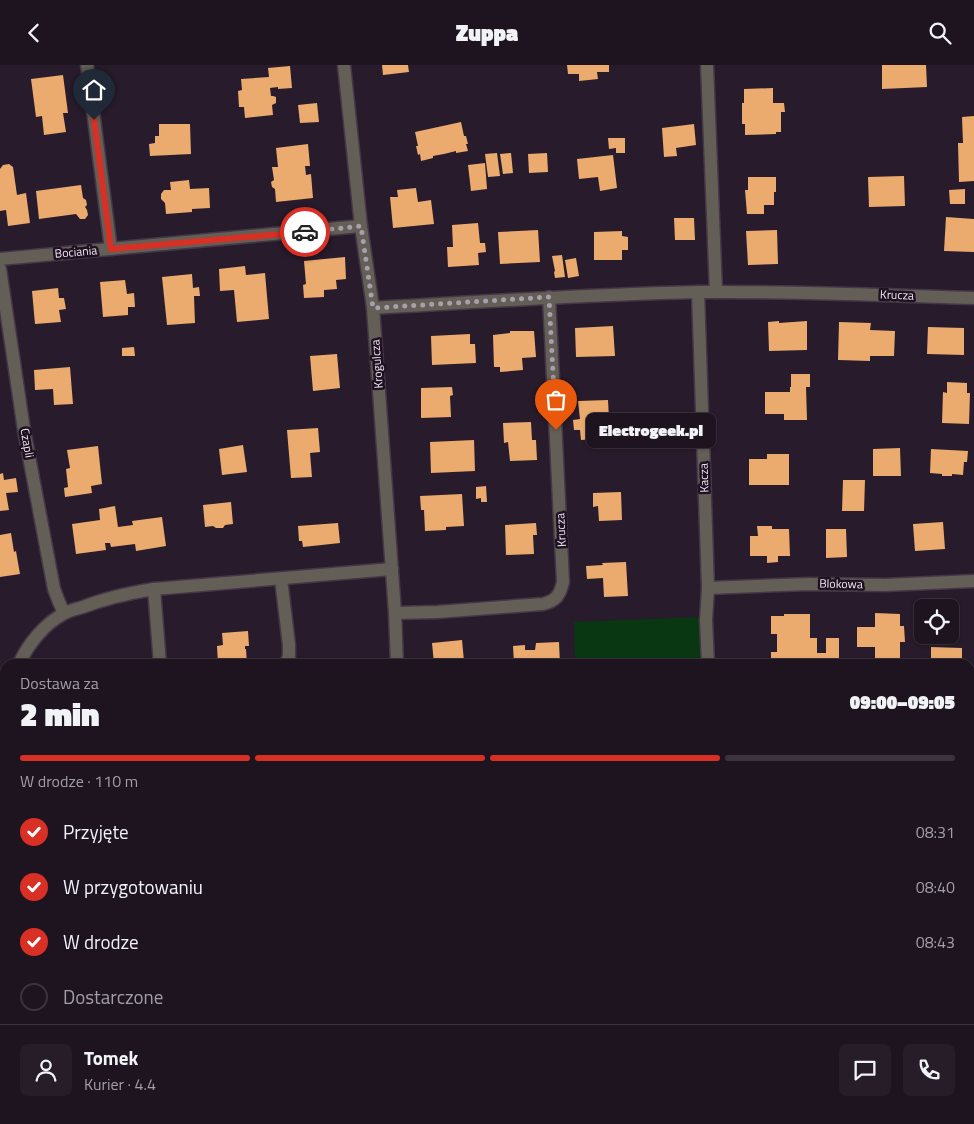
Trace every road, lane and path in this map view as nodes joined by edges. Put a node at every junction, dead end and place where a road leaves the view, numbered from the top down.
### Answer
1 (87, 65) edge
2 (344, 65) edge
3 (707, 65) edge
4 (361, 226) junction
5 (111, 249) junction
6 (0, 259) edge
7 (0, 269) edge
8 (698, 292) junction
9 (716, 292) junction
10 (549, 297) junction
11 (974, 298) edge
12 (373, 308) junction
13 (392, 569) junction
14 (281, 579) junction
15 (974, 581) edge
16 (708, 588) junction
17 (154, 589) junction
18 (64, 613) junction
19 (395, 613) junction
20 (22, 659) edge
21 (160, 659) edge
22 (288, 659) edge
23 (397, 659) edge
24 (708, 659) edge

1 - 5 street
2 - 4 street, Krogulcza
3 - 9 street
4 - 5 street, Bociania
4 - 12 street, Krogulcza
5 - 6 street, Bociania
7 - 18 street, Czapli
8 - 9 street, Krucza
8 - 10 street, Krucza
8 - 16 street, Kacza
9 - 11 street, Krucza
10 - 12 street, Krucza
10 - 19 street, Krucza
12 - 13 street, Krogulcza
13 - 14 street
13 - 19 street, Krogulcza
14 - 17 street
14 - 22 street
15 - 16 street, Blokowa
16 - 24 street, Kacza
17 - 18 street
17 - 21 street
18 - 20 street
19 - 23 street, Krogulcza

